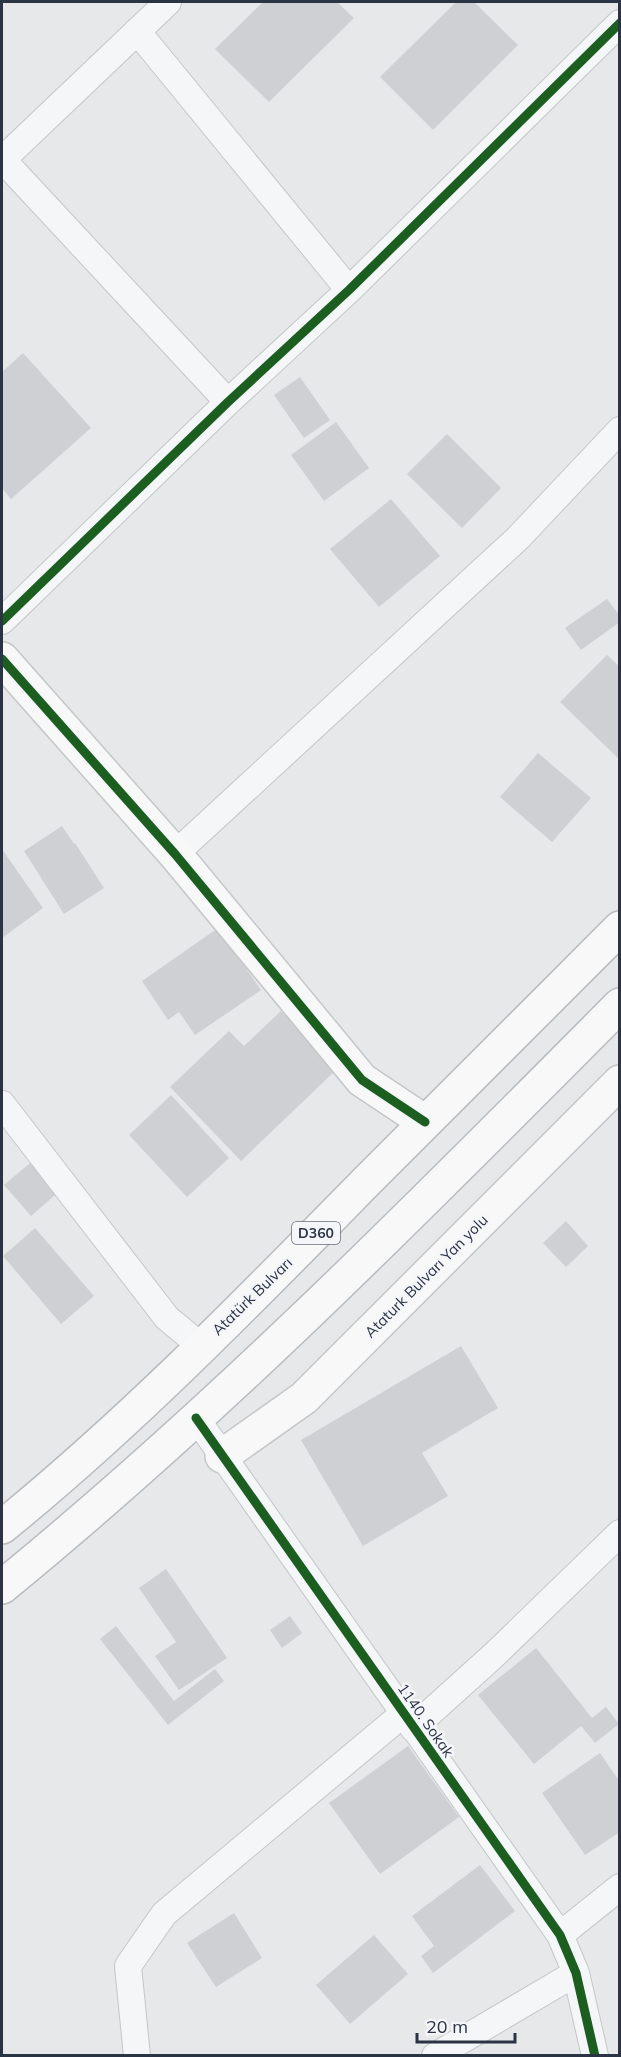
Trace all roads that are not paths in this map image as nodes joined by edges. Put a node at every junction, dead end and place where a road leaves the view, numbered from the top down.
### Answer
1 (168, 2) edge
2 (620, 23) edge
3 (137, 31) junction
4 (2, 159) edge
5 (350, 290) junction
6 (228, 402) junction
7 (620, 430) edge
8 (2, 621) edge
9 (2, 659) edge
10 (175, 854) junction
11 (620, 928) edge
12 (620, 1005) edge
13 (620, 1082) edge
14 (2, 1104) edge
15 (425, 1122) junction
16 (201, 1346) junction
17 (196, 1418) junction
18 (222, 1456) junction
19 (2, 1527) edge
20 (620, 1533) edge
21 (2, 1587) edge
22 (408, 1721) junction
23 (620, 1887) edge
24 (560, 1935) junction
25 (576, 1972) junction
26 (137, 2055) edge
27 (435, 2055) edge
28 (595, 2055) edge

1 - 3 street
2 - 5 street
3 - 4 street
3 - 5 street
4 - 6 street
5 - 6 street
6 - 8 street
7 - 10 street
9 - 10 main road
10 - 15 main road
11 - 15 main road, Atatürk Bulvarı / D360
12 - 17 main road
13 - 18 main road, Ataturk Bulvarı Yan yolu
14 - 16 street
15 - 16 main road, Atatürk Bulvarı / D360
16 - 19 main road, Atatürk Bulvarı / D360
17 - 18 street, 1140. Sokak
17 - 21 main road
18 - 22 street, 1140. Sokak
20 - 22 street
22 - 24 street, 1140. Sokak
22 - 26 street
23 - 24 street
24 - 25 street, 1140. Sokak
25 - 27 street
25 - 28 street, 1140. Sokak

